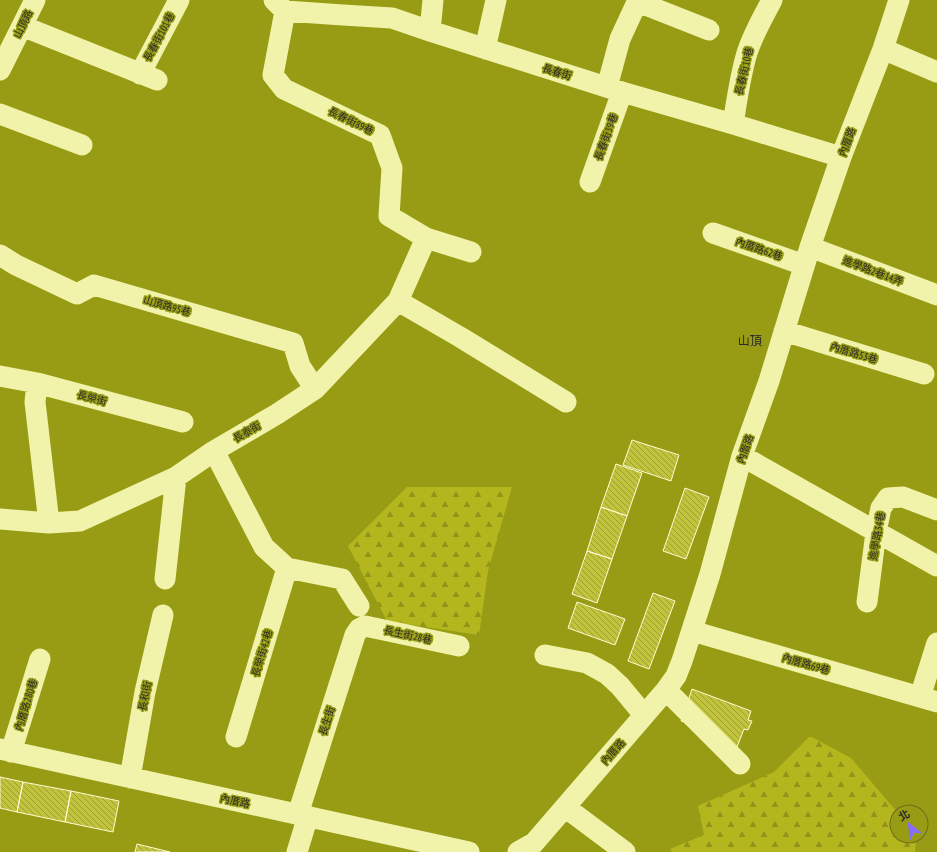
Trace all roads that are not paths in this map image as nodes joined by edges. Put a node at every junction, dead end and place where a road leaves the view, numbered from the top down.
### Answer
1 (35, 0) edge
2 (179, 0) edge
3 (433, 0) edge
4 (496, 0) edge
5 (772, 0) edge
6 (900, 0) edge
7 (638, 1) edge
8 (280, 6) edge
9 (22, 26) junction
10 (709, 30) dead end
11 (430, 31) junction
12 (485, 49) junction
13 (883, 50) junction
14 (0, 70) edge
15 (937, 72) edge
16 (615, 90) junction
17 (0, 114) edge
18 (733, 124) junction
19 (82, 145) dead end
20 (841, 157) junction
21 (590, 182) dead end
22 (714, 233) dead end
23 (426, 238) junction
24 (472, 252) dead end
25 (0, 254) edge
26 (807, 256) junction
27 (937, 295) edge
28 (398, 301) junction
29 (784, 331) junction
30 (924, 374) dead end
31 (0, 376) edge
32 (37, 383) junction
33 (315, 389) junction
34 (566, 402) dead end
35 (183, 422) dead end
36 (214, 451) junction
37 (742, 456) junction
38 (176, 477) junction
39 (937, 510) edge
40 (0, 519) edge
41 (49, 523) junction
42 (876, 532) junction
43 (937, 566) edge
44 (288, 568) junction
45 (165, 579) dead end
46 (867, 602) dead end
47 (359, 606) dead end
48 (163, 615) dead end
49 (358, 629) joint
50 (692, 631) junction
51 (937, 643) edge
52 (458, 646) dead end
53 (545, 655) dead end
54 (40, 659) dead end
55 (666, 690) junction
56 (928, 699) edge
57 (644, 715) junction
58 (236, 737) dead end
59 (6, 751) edge
60 (740, 764) dead end
61 (130, 778) junction
62 (565, 807) junction
63 (303, 815) junction
64 (297, 852) edge
65 (469, 852) edge
66 (518, 852) edge
67 (625, 852) edge

1 - 9 street, 山頂路
2 - 9 street, 長春街101巷
3 - 11 street
4 - 12 street
5 - 18 street, 長春街10巷
6 - 13 street, 內厝路
7 - 10 street
7 - 16 street, 長春街39巷
8 - 11 street, 長春街
8 - 23 street, 長春街89巷
9 - 14 street, 山頂路
11 - 12 street, 長春街
12 - 16 street, 長春街
13 - 15 street
13 - 20 street, 內厝路
16 - 18 street, 長春街
16 - 21 street, 長春街39巷
17 - 19 street
18 - 20 street, 長春街
20 - 26 street, 內厝路
22 - 26 street, 內厝路62巷
23 - 24 street, 長春街89巷
23 - 28 street, 長泰街
25 - 33 street, 山頂路95巷
26 - 27 street, 進學路2巷14弄
26 - 29 street, 內厝路
28 - 33 street, 長泰街
28 - 34 street
29 - 30 street, 內厝路53巷
29 - 37 street, 內厝路
31 - 32 street, 長榮街
32 - 35 street, 長榮街
32 - 41 street
33 - 36 street, 長泰街
36 - 38 street, 長泰街
36 - 44 street
37 - 42 street
37 - 50 street, 內厝路
38 - 41 street, 長泰街
38 - 45 street
39 - 42 street, 進學路34巷
40 - 41 street, 長泰街
42 - 43 street
42 - 46 street, 進學路34巷
44 - 47 street
44 - 58 street, 長榮街42巷
48 - 61 street, 長和街
49 - 52 street, 長生街28巷
49 - 63 street, 長生街
50 - 55 street, 內厝路
50 - 56 street, 內厝路69巷
51 - 56 street, 內厝路69巷
53 - 57 street
54 - 59 street, 內厝路280巷
55 - 57 street, 內厝路
55 - 60 street
57 - 62 street, 內厝路
59 - 61 street, 內厝路
61 - 63 street, 內厝路
62 - 66 street, 內厝路
62 - 67 street
63 - 64 street, 長生街
63 - 65 street, 內厝路

